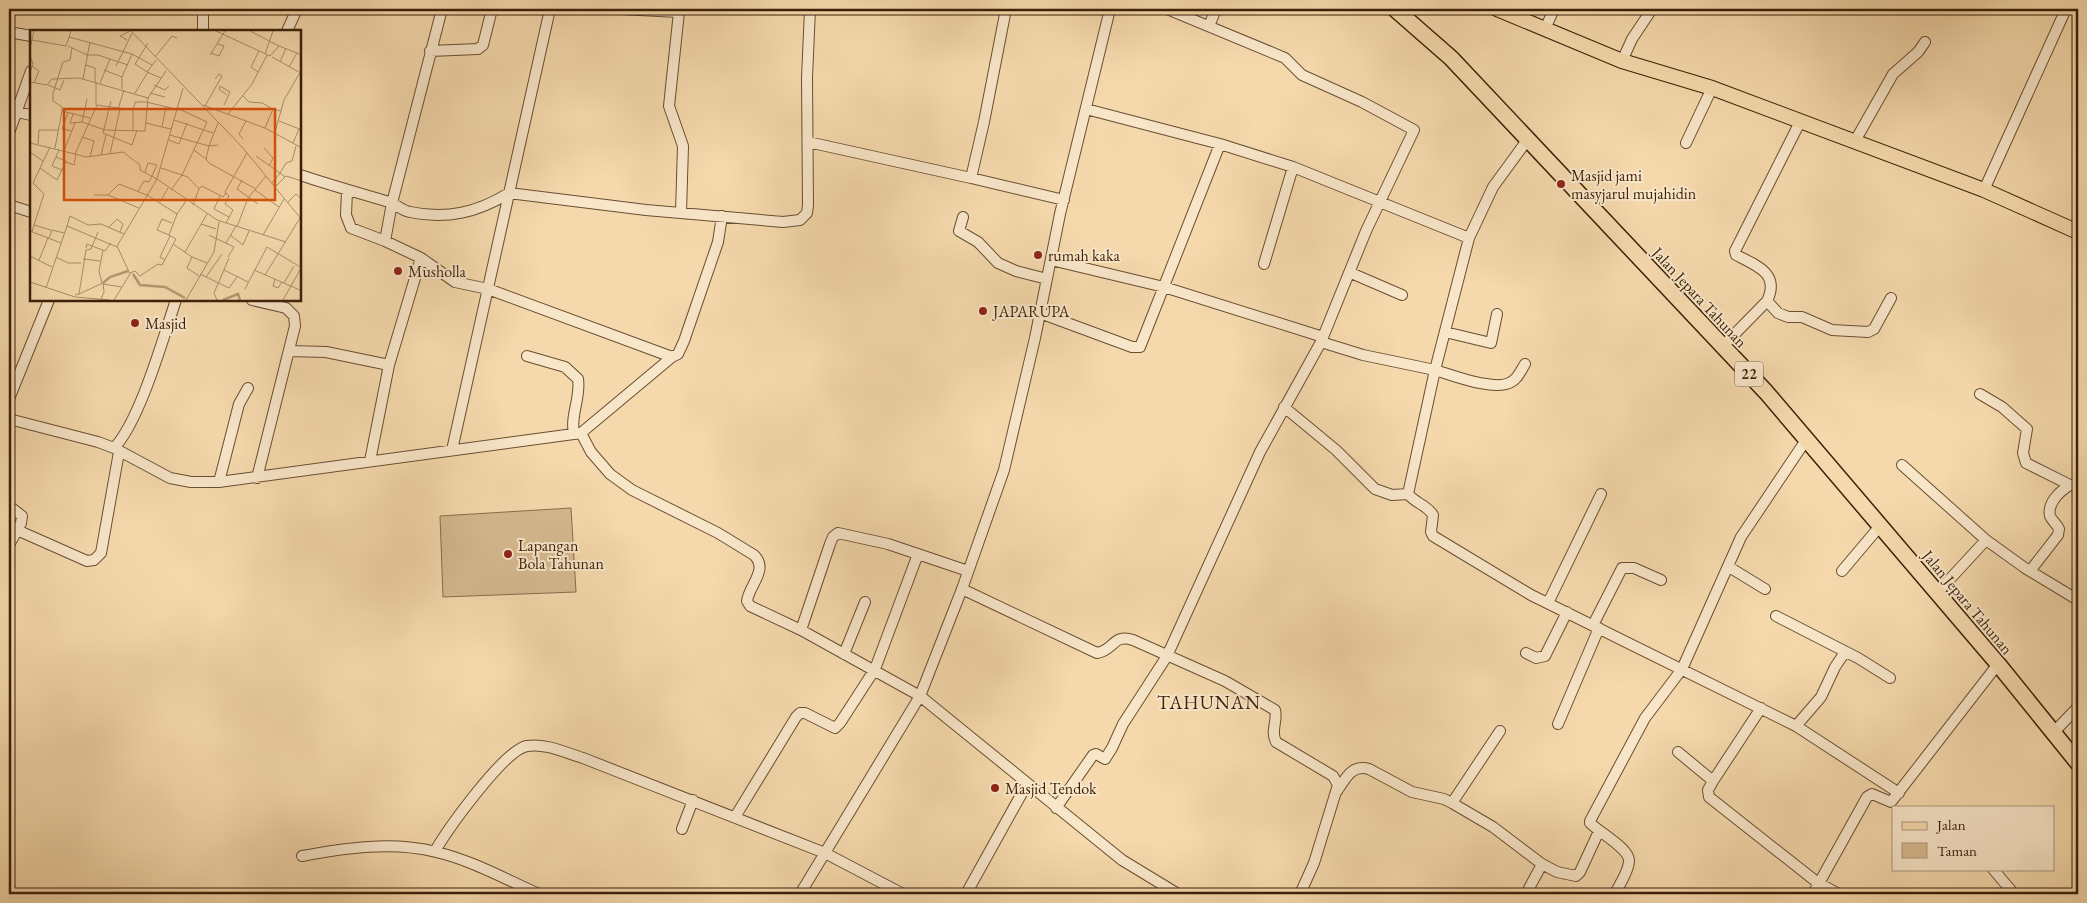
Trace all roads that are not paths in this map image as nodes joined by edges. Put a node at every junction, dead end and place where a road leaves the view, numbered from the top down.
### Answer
1 (203, 9) edge
2 (297, 9) edge
3 (442, 9) edge
4 (492, 9) edge
5 (550, 9) edge
6 (620, 9) edge
7 (810, 9) edge
8 (1006, 9) edge
9 (1110, 9) edge
10 (1167, 9) edge
11 (1216, 9) edge
12 (1395, 9) edge
13 (1496, 9) edge
14 (1554, 9) edge
15 (1652, 9) edge
16 (2066, 9) edge
17 (680, 10) edge
18 (1209, 26) junction
19 (1545, 29) junction
20 (203, 30) edge
21 (287, 30) edge
22 (9, 32) edge
23 (30, 36) edge
24 (1925, 42) dead end
25 (430, 51) junction
26 (1622, 61) junction
27 (30, 74) edge
28 (1712, 88) junction
29 (1086, 109) junction
30 (17, 112) junction
31 (30, 115) edge
32 (1801, 120) junction
33 (9, 134) edge
34 (1528, 139) junction
35 (1855, 141) junction
36 (808, 142) junction
37 (1686, 143) dead end
38 (1220, 144) junction
39 (1293, 167) junction
40 (301, 176) edge
41 (971, 178) junction
42 (1984, 190) junction
43 (347, 191) junction
44 (509, 192) junction
45 (1064, 200) junction
46 (1379, 202) junction
47 (392, 203) junction
48 (9, 205) edge
49 (30, 212) edge
50 (681, 212) junction
51 (722, 216) junction
52 (963, 217) dead end
53 (2078, 232) edge
54 (1469, 238) junction
55 (385, 241) junction
56 (421, 258) junction
57 (1051, 260) junction
58 (1264, 264) dead end
59 (1351, 273) junction
60 (1047, 279) junction
61 (1164, 287) junction
62 (488, 289) junction
63 (1402, 295) dead end
64 (1891, 298) dead end
65 (49, 301) edge
66 (176, 301) edge
67 (256, 301) edge
68 (1767, 301) junction
69 (1040, 313) junction
70 (1498, 314) dead end
71 (1445, 332) junction
72 (1322, 340) junction
73 (1723, 346) junction
74 (289, 350) junction
75 (526, 356) dead end
76 (672, 357) junction
77 (1525, 364) dead end
78 (389, 365) junction
79 (1435, 370) junction
80 (248, 388) dead end
81 (1980, 394) dead end
82 (9, 399) edge
83 (1284, 407) junction
84 (10, 422) edge
85 (577, 433) junction
86 (1806, 440) junction
87 (116, 450) junction
88 (452, 450) junction
89 (370, 461) junction
90 (1902, 465) dead end
91 (257, 478) junction
92 (219, 482) junction
93 (2074, 487) edge
94 (1408, 494) junction
95 (1601, 494) dead end
96 (9, 506) edge
97 (1880, 526) junction
98 (18, 530) junction
99 (1986, 540) junction
100 (9, 545) edge
101 (918, 554) junction
102 (1728, 568) junction
103 (968, 571) junction
104 (1842, 571) dead end
105 (2030, 571) junction
106 (1661, 580) dead end
107 (962, 589) junction
108 (1765, 589) dead end
109 (1937, 593) junction
110 (2078, 600) edge
111 (865, 602) dead end
112 (1548, 603) junction
113 (1566, 612) junction
114 (1776, 616) dead end
115 (1596, 627) junction
116 (801, 630) junction
117 (1845, 652) junction
118 (1526, 653) dead end
119 (844, 654) junction
120 (1167, 656) junction
121 (1998, 664) junction
122 (875, 669) junction
123 (1682, 669) junction
124 (1890, 678) dead end
125 (920, 696) junction
126 (2078, 707) edge
127 (1761, 708) junction
128 (1558, 724) dead end
129 (1796, 726) junction
130 (1500, 731) dead end
131 (2054, 732) junction
132 (1678, 752) dead end
133 (2078, 763) edge
134 (1713, 781) junction
135 (1027, 784) junction
136 (1337, 790) junction
137 (1899, 793) junction
138 (693, 800) junction
139 (1452, 803) junction
140 (1894, 804) edge
141 (1056, 808) junction
142 (735, 817) junction
143 (682, 829) dead end
144 (1599, 832) junction
145 (435, 851) junction
146 (824, 853) junction
147 (302, 856) dead end
148 (1542, 864) junction
149 (1993, 870) edge
150 (1818, 883) junction
151 (539, 894) edge
152 (800, 894) edge
153 (903, 894) edge
154 (966, 894) edge
155 (1178, 894) edge
156 (1300, 894) edge
157 (1526, 894) edge
158 (1615, 894) edge
159 (1812, 894) edge
160 (1839, 894) edge
161 (2014, 894) edge

1 - 20 street
2 - 21 street
3 - 25 street
4 - 25 street
5 - 44 street
6 - 17 street
7 - 36 street
8 - 41 street
9 - 29 street
10 - 18 street
11 - 18 street
12 - 34 highway, Jalan Jepara Tahunan / 22
13 - 19 main road
14 - 19 street
15 - 26 street
16 - 42 street
17 - 50 street
18 - 46 street
19 - 26 main road
22 - 23 street
24 - 35 street
25 - 47 street
26 - 28 main road
27 - 30 street
28 - 32 main road
28 - 37 street
29 - 38 street
29 - 45 street
30 - 31 street
30 - 33 street
32 - 35 main road
32 - 68 street
34 - 54 street
34 - 73 highway, Jalan Jepara Tahunan / 22
35 - 42 main road
36 - 41 street
36 - 51 street
38 - 39 street
38 - 61 street
39 - 46 street
39 - 58 street
40 - 43 street
41 - 45 street
42 - 53 main road
43 - 47 street
43 - 55 street
44 - 47 street
44 - 50 street
44 - 62 street
45 - 57 street
46 - 54 street
46 - 59 street
47 - 55 street
48 - 49 street
50 - 51 street
51 - 76 street
52 - 60 street
54 - 71 street
55 - 56 street
56 - 62 street
56 - 78 street
57 - 60 street
57 - 61 street
59 - 63 street
59 - 72 street
60 - 69 street
61 - 69 street
61 - 72 street
62 - 76 street
62 - 88 street
64 - 68 street
65 - 82 street
66 - 87 street
67 - 74 street
68 - 73 street
69 - 103 street
70 - 71 street
71 - 79 street
72 - 79 street
72 - 83 street
73 - 86 highway, Jalan Jepara Tahunan / 22
74 - 78 street
74 - 91 street
75 - 85 street
76 - 85 street
77 - 79 street
78 - 89 street
79 - 94 street
80 - 92 street
81 - 93 street
83 - 94 street
83 - 120 street
84 - 87 street
85 - 88 street
85 - 116 street
86 - 97 highway, Jalan Jepara Tahunan / 22
86 - 102 street
87 - 92 street
87 - 98 street
88 - 89 street
89 - 91 street
90 - 99 street
91 - 92 street
93 - 105 street
94 - 112 street
95 - 112 street
96 - 98 street
97 - 104 street
97 - 109 highway, Jalan Jepara Tahunan / 22
98 - 100 street
99 - 105 street
99 - 109 street
101 - 103 street
101 - 116 street
101 - 122 street
102 - 108 street
102 - 123 street
103 - 107 street
105 - 110 street
106 - 115 street
107 - 120 street
107 - 125 street
109 - 121 highway, Jalan Jepara Tahunan / 22
111 - 119 street
112 - 113 street
113 - 115 street
113 - 118 street
114 - 117 street
115 - 123 street
115 - 128 street
116 - 119 street
117 - 124 street
117 - 129 street
119 - 122 street
120 - 136 street
120 - 141 street
121 - 131 highway, Jalan Jepara Tahunan / 22
121 - 137 street
122 - 125 street
122 - 142 street
123 - 127 street
123 - 144 street
125 - 135 street
125 - 146 street
126 - 131 street
127 - 129 street
127 - 134 street
129 - 137 street
130 - 139 street
131 - 133 highway, Jalan Jepara Tahunan / 22
132 - 134 street
134 - 150 street
135 - 141 street
135 - 154 street
136 - 139 street
136 - 156 street
137 - 140 street
138 - 142 street
138 - 143 street
138 - 145 street
139 - 148 street
140 - 150 street
141 - 155 street
142 - 146 street
144 - 148 street
144 - 158 street
145 - 147 street
145 - 151 street
146 - 152 street
146 - 153 street
148 - 157 street
149 - 161 street
150 - 159 street
150 - 160 street

